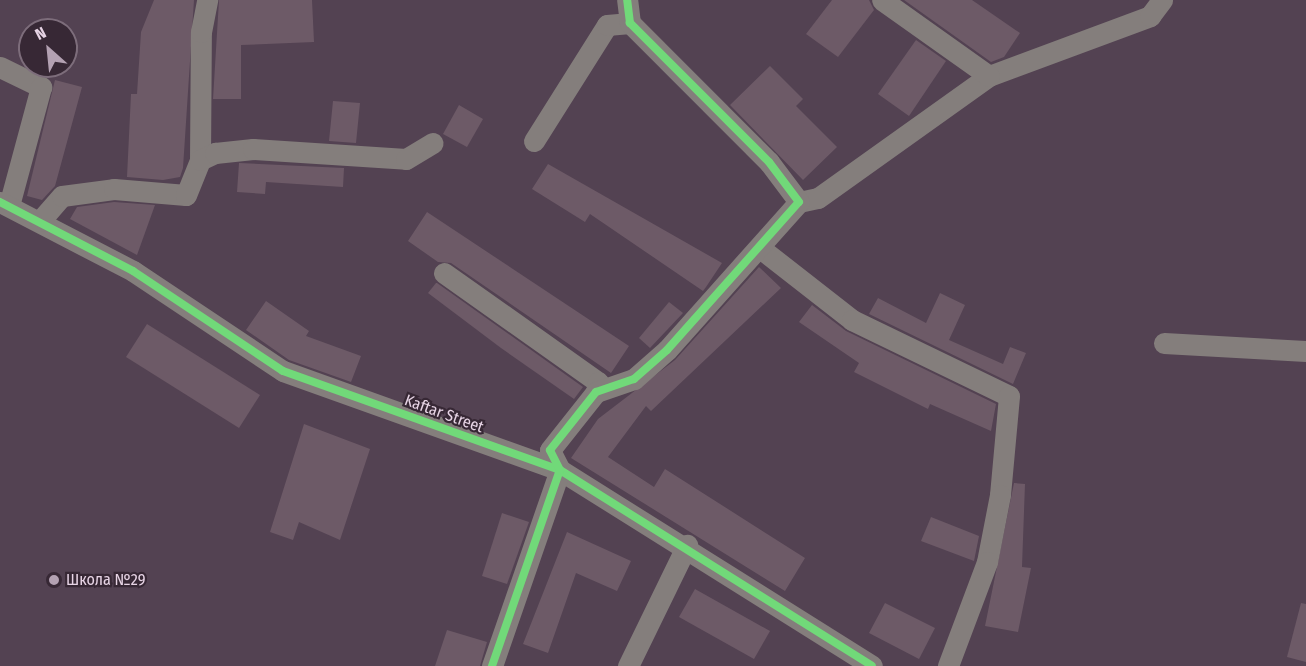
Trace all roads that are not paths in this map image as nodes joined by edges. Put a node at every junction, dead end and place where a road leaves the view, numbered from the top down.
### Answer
1 (207, 0) edge
2 (627, 0) edge
3 (882, 0) edge
4 (1162, 0) edge
5 (630, 23) junction
6 (0, 67) edge
7 (988, 76) junction
8 (534, 141) dead end
9 (433, 143) dead end
10 (200, 160) junction
11 (799, 202) junction
12 (5, 204) edge
13 (40, 221) junction
14 (760, 248) junction
15 (444, 273) dead end
16 (1164, 344) dead end
17 (1306, 351) edge
18 (597, 392) junction
19 (560, 470) junction
20 (687, 545) junction
21 (492, 666) edge
22 (628, 666) edge
23 (872, 666) edge
24 (948, 666) edge

1 - 10 street
2 - 5 street
3 - 7 street
4 - 7 street
5 - 8 street
5 - 11 street
6 - 12 street
7 - 11 street
9 - 10 street
10 - 13 street
11 - 14 street
12 - 13 street, Kaftar Street
13 - 19 street, Kaftar Street
14 - 18 street
14 - 24 street
15 - 18 street
16 - 17 street
18 - 19 street
19 - 20 street, Kaftar Street
19 - 21 street
20 - 22 street
20 - 23 street, Kaftar Street

